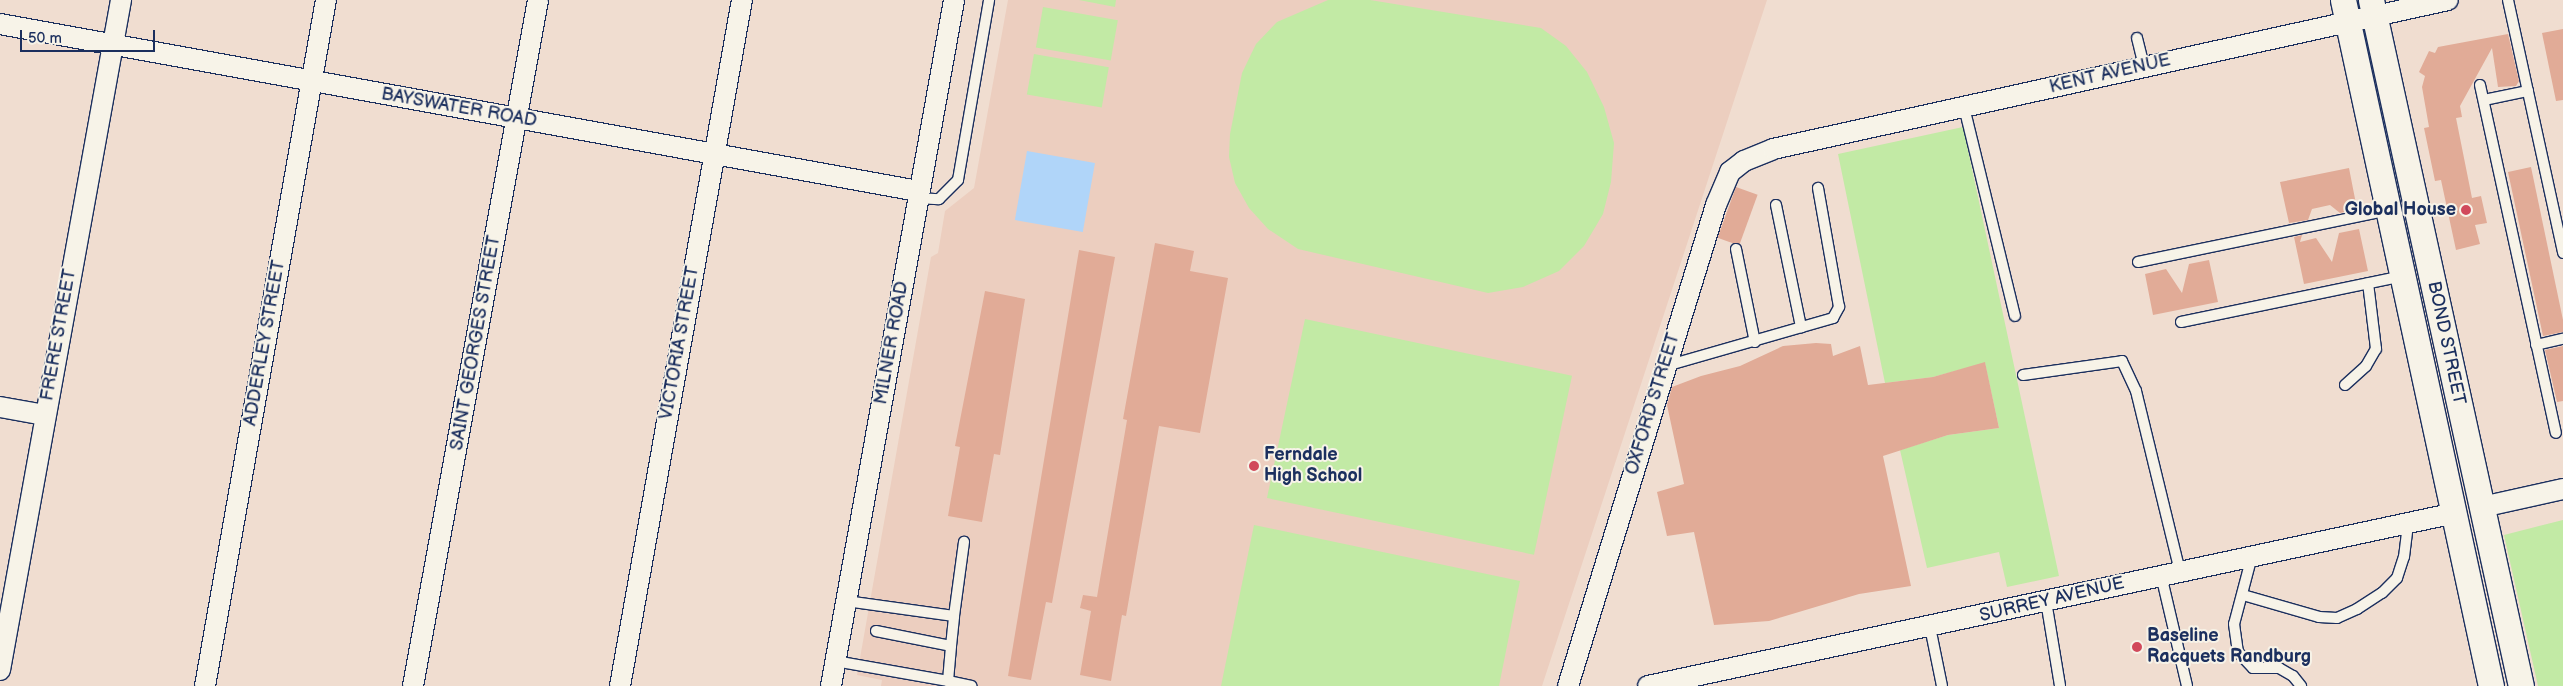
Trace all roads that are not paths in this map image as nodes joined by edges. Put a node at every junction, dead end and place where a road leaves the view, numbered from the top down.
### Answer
1 (121, 0) edge
2 (326, 0) edge
3 (538, 0) edge
4 (742, 0) edge
5 (954, 0) edge
6 (989, 0) edge
7 (2448, 0) edge
8 (2508, 0) edge
9 (2372, 8) edge
10 (2345, 10) edge
11 (0, 24) edge
12 (2137, 38) dead end
13 (112, 44) junction
14 (2144, 67) junction
15 (311, 81) junction
16 (2480, 85) dead end
17 (2528, 91) junction
18 (2484, 100) junction
19 (1964, 107) junction
20 (517, 118) junction
21 (1773, 149) joint
22 (713, 154) junction
23 (1818, 188) dead end
24 (918, 195) junction
25 (1776, 205) dead end
26 (2389, 210) junction
27 (1736, 249) dead end
28 (2563, 253) edge
29 (2138, 262) dead end
30 (2405, 276) junction
31 (2368, 283) junction
32 (2016, 316) dead end
33 (2181, 322) dead end
34 (1800, 327) junction
35 (2563, 339) edge
36 (1755, 342) junction
37 (2536, 345) junction
38 (1665, 366) junction
39 (2022, 375) dead end
40 (2345, 385) dead end
41 (0, 406) edge
42 (45, 415) junction
43 (2556, 433) dead end
44 (2563, 489) edge
45 (2482, 507) junction
46 (2455, 513) junction
47 (2408, 523) junction
48 (964, 542) dead end
49 (2252, 556) junction
50 (2171, 573) junction
51 (2243, 595) junction
52 (846, 601) junction
53 (2046, 601) junction
54 (954, 616) junction
55 (1930, 627) junction
56 (876, 631) dead end
57 (951, 646) junction
58 (835, 661) junction
59 (0, 670) edge
60 (1701, 680) edge
61 (948, 682) junction
62 (205, 686) edge
63 (413, 686) edge
64 (620, 686) edge
65 (830, 686) edge
66 (971, 686) edge
67 (1568, 686) edge
68 (1648, 686) edge
69 (1942, 686) edge
70 (2060, 686) edge
71 (2187, 686) edge
72 (2301, 686) edge
73 (2491, 686) edge
74 (2521, 686) edge

1 - 13 street, FRERE STREET
2 - 15 street, ADDERLEY STREET
3 - 20 street, SAINT GEORGES STREET
4 - 22 street, VICTORIA STREET
5 - 24 street, MILNER ROAD
6 - 24 lane
7 - 9 street, KENT AVENUE
8 - 17 lane
9 - 10 street, KENT AVENUE
9 - 45 street, BOND STREET
10 - 14 street, KENT AVENUE
10 - 26 street, BOND STREET
11 - 13 street, BAYSWATER ROAD
12 - 14 lane
13 - 15 street, BAYSWATER ROAD
13 - 42 street, FRERE STREET
14 - 19 street, KENT AVENUE
15 - 20 street, BAYSWATER ROAD
15 - 62 street, ADDERLEY STREET
16 - 18 lane
17 - 18 lane
17 - 28 lane
18 - 37 lane
19 - 21 street, KENT AVENUE
19 - 32 lane
20 - 22 street, BAYSWATER ROAD
20 - 63 street, SAINT GEORGES STREET
21 - 38 street, OXFORD STREET
22 - 24 street, BAYSWATER ROAD
22 - 64 street, VICTORIA STREET
23 - 34 lane
24 - 52 street, MILNER ROAD
25 - 34 lane
26 - 29 lane
26 - 30 street, BOND STREET
27 - 36 lane
30 - 31 lane
30 - 46 street, BOND STREET
31 - 33 lane
31 - 40 lane
34 - 36 lane
35 - 37 lane
36 - 38 lane
37 - 43 lane
38 - 67 street, OXFORD STREET
39 - 50 lane
41 - 42 street
42 - 59 street, FRERE STREET
44 - 45 street
45 - 74 street, BOND STREET
46 - 47 street, SURREY AVENUE
46 - 73 street, BOND STREET
47 - 49 street, SURREY AVENUE
47 - 51 lane
48 - 54 lane
49 - 50 street, SURREY AVENUE
49 - 51 lane
50 - 53 street, SURREY AVENUE
50 - 71 lane
51 - 72 lane
52 - 54 lane
52 - 58 street, MILNER ROAD
53 - 55 street, SURREY AVENUE
53 - 70 lane
54 - 57 lane
55 - 60 street, SURREY AVENUE
55 - 69 lane
56 - 57 lane
57 - 61 lane
58 - 61 lane
58 - 65 street, MILNER ROAD
60 - 68 street, SURREY AVENUE
61 - 66 lane

